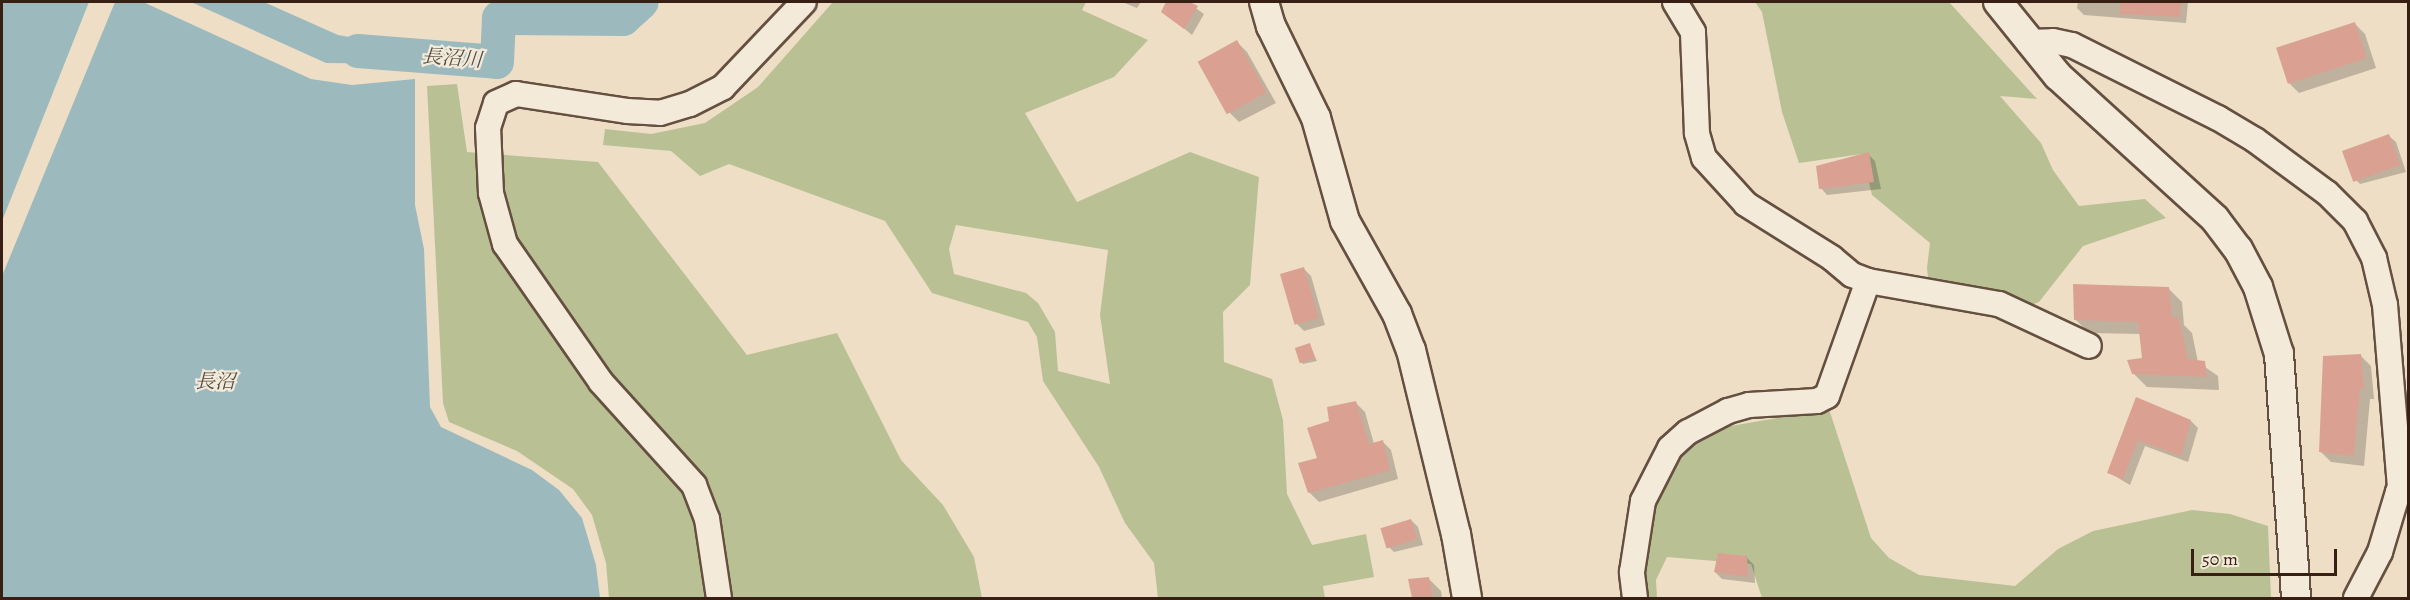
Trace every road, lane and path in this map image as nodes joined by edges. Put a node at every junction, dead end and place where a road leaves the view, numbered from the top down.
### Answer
1 (804, 2) edge
2 (1264, 2) edge
3 (1675, 2) edge
4 (1998, 2) edge
5 (2028, 42) junction
6 (1868, 280) junction
7 (2089, 346) dead end
8 (2404, 483) edge
9 (719, 598) edge
10 (1467, 598) edge
11 (1635, 598) edge
12 (2296, 598) edge
13 (2356, 598) edge

1 - 9 street
2 - 10 street
3 - 6 street
4 - 5 street
5 - 8 street
5 - 12 street
6 - 7 street
6 - 11 street
8 - 13 street

